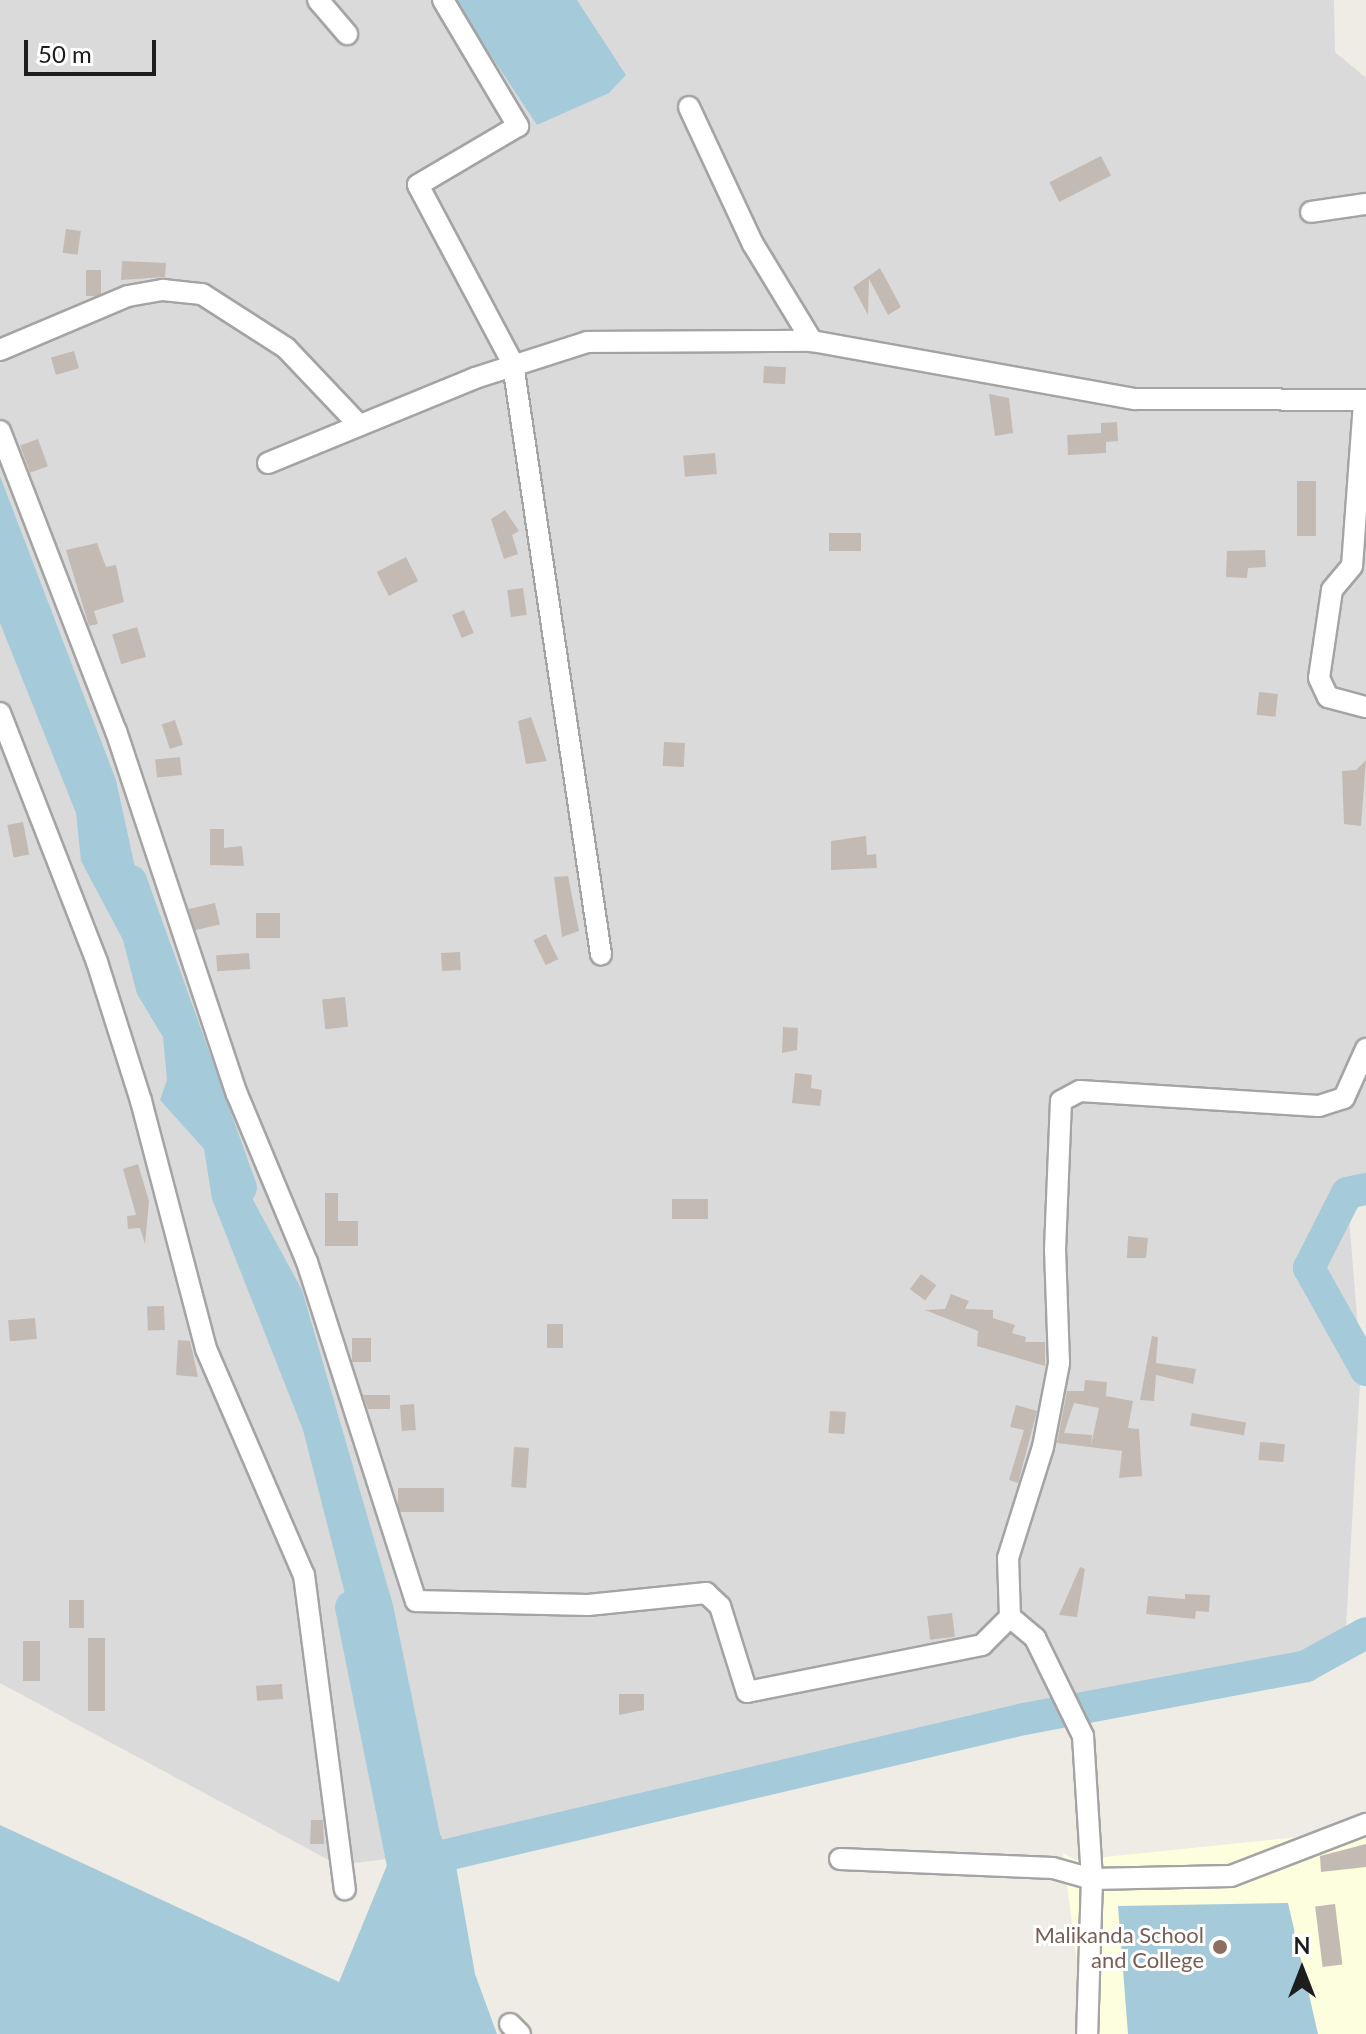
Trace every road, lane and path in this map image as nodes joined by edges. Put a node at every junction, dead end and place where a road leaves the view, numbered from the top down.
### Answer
1 (318, 0) edge
2 (443, 0) edge
3 (347, 34) dead end
4 (689, 107) dead end
5 (1366, 204) edge
6 (1311, 212) dead end
7 (812, 341) junction
8 (0, 350) edge
9 (513, 364) junction
10 (1365, 401) edge
11 (358, 424) junction
12 (0, 431) edge
13 (268, 463) dead end
14 (1366, 707) edge
15 (0, 713) edge
16 (601, 954) dead end
17 (1366, 1049) edge
18 (1010, 1617) junction
19 (1366, 1824) edge
20 (840, 1859) dead end
21 (1092, 1879) junction
22 (345, 1889) dead end
23 (1087, 2034) edge

1 - 3 street
2 - 9 street
4 - 7 street
5 - 6 street
7 - 9 street
7 - 10 street
8 - 11 street
9 - 11 street
9 - 16 street
10 - 14 street
11 - 13 street
12 - 18 street
15 - 22 street
17 - 18 street
18 - 21 street
19 - 21 street
20 - 21 street
21 - 23 street

